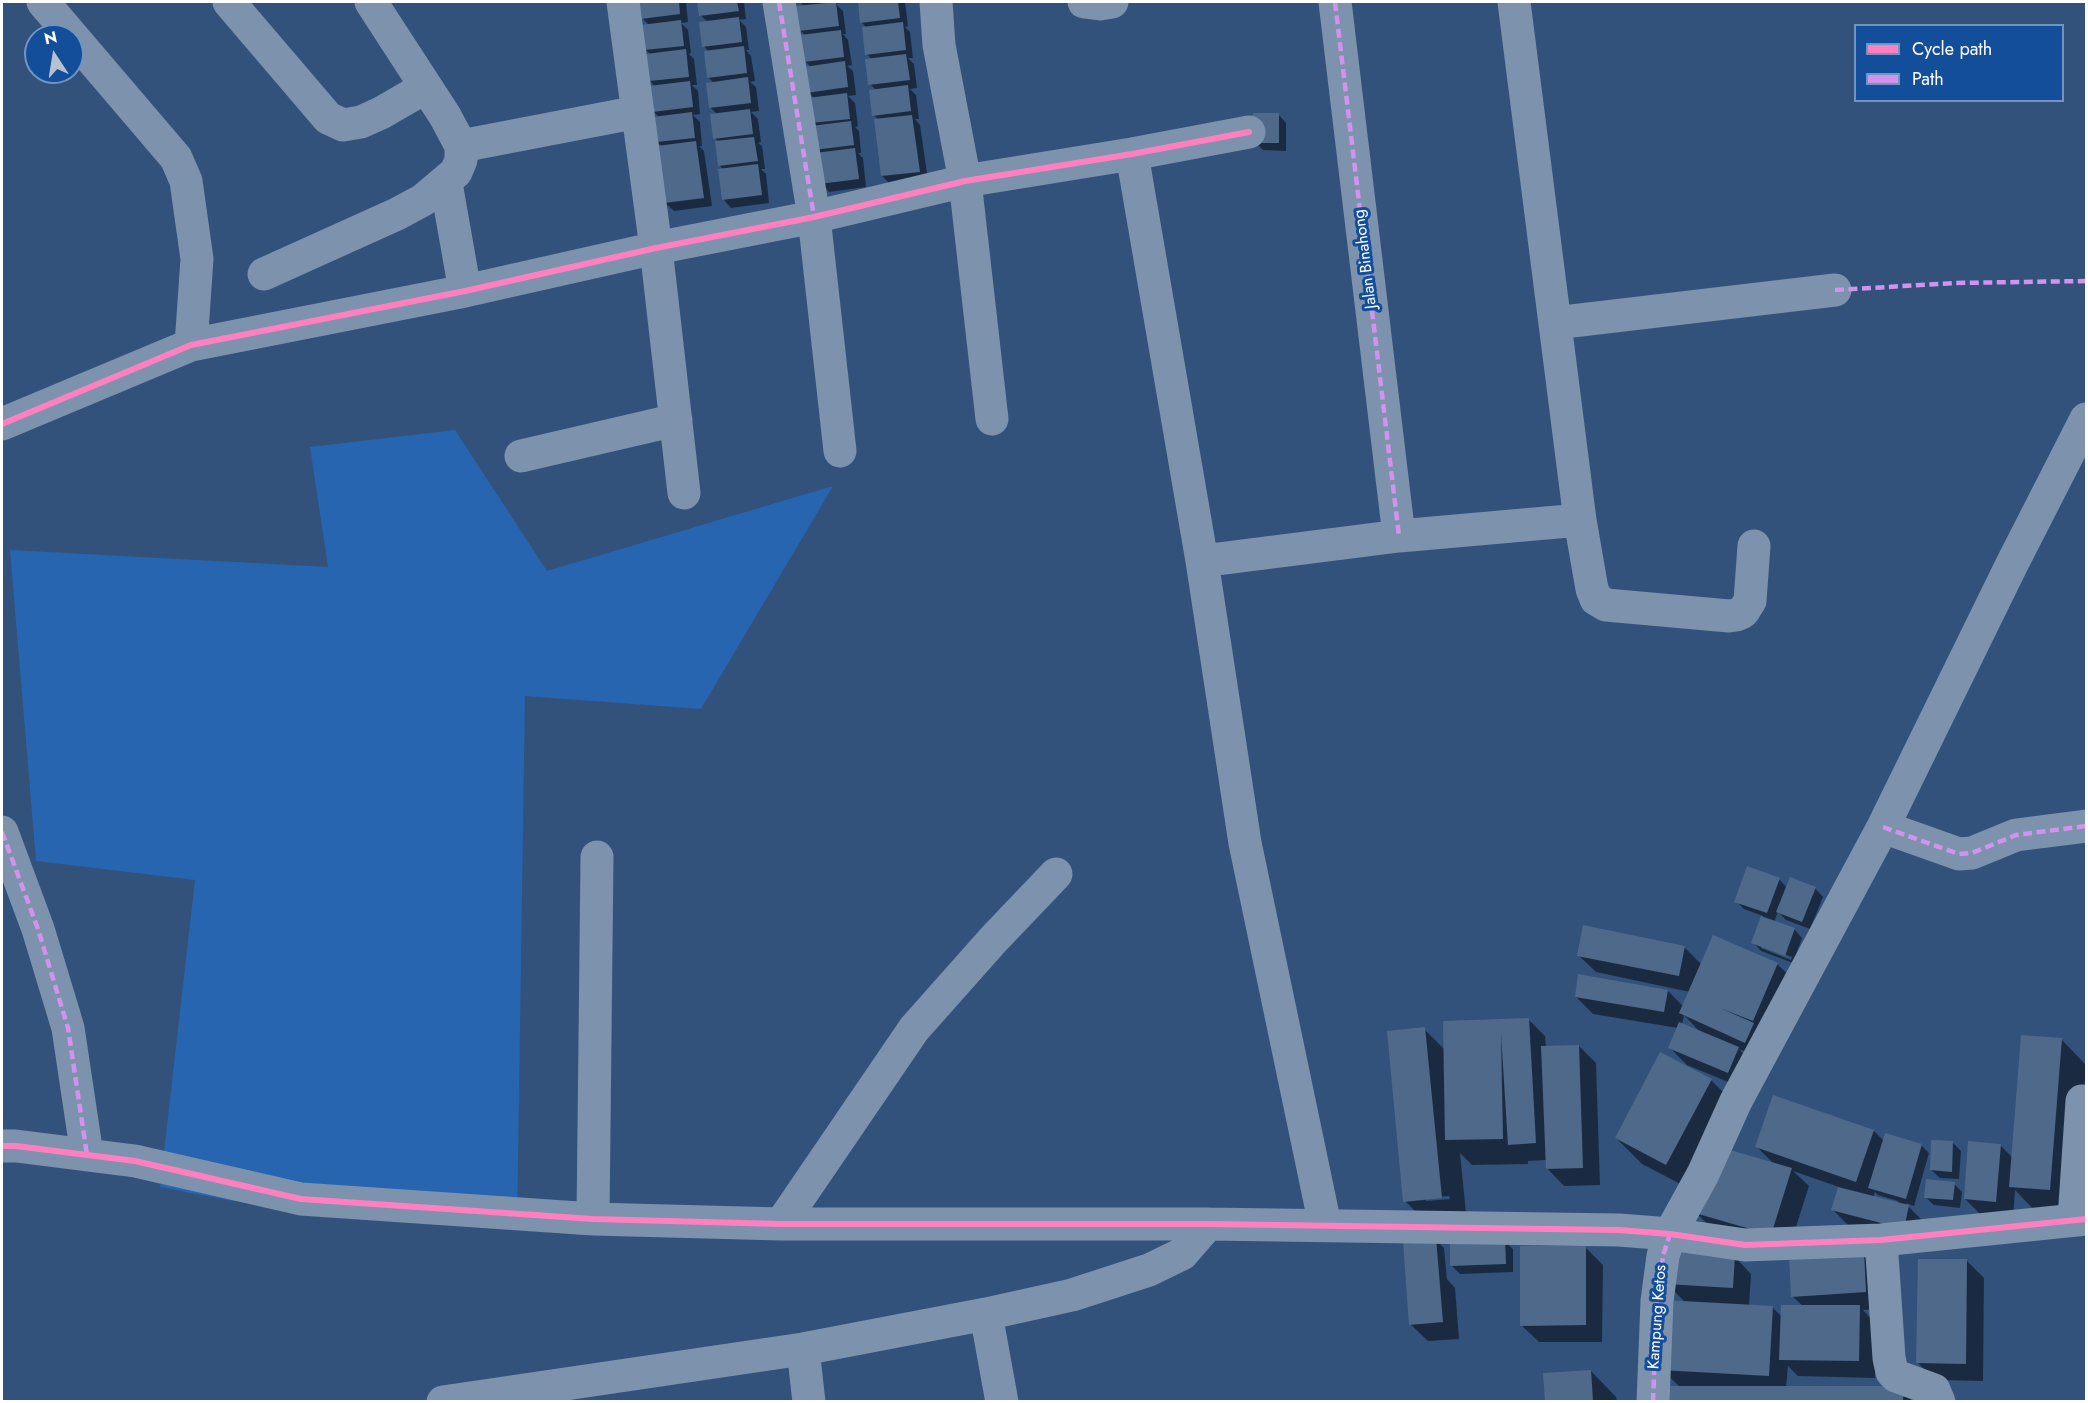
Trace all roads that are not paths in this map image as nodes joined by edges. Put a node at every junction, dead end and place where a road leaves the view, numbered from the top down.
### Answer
1 (43, 2) edge
2 (229, 2) edge
3 (371, 2) edge
4 (623, 2) edge
5 (778, 2) edge
6 (936, 2) edge
7 (1084, 2) edge
8 (1112, 2) edge
9 (1335, 2) edge
10 (1514, 2) edge
11 (426, 87) junction
12 (638, 112) junction
13 (1249, 132) dead end
14 (461, 146) junction
15 (1132, 154) junction
16 (965, 181) junction
17 (446, 183) junction
18 (814, 217) junction
19 (656, 248) junction
20 (264, 274) dead end
21 (1835, 290) dead end
22 (465, 291) junction
23 (1555, 323) junction
24 (191, 345) junction
25 (992, 419) dead end
26 (2086, 419) edge
27 (676, 420) junction
28 (2, 424) edge
29 (840, 451) dead end
30 (521, 456) dead end
31 (684, 493) dead end
32 (1580, 520) junction
33 (1398, 526) junction
34 (1754, 546) dead end
35 (1202, 561) junction
36 (2086, 826) edge
37 (1883, 827) junction
38 (2, 832) edge
39 (597, 857) dead end
40 (1056, 874) dead end
41 (2082, 1101) dead end
42 (2, 1146) edge
43 (87, 1155) junction
44 (593, 1219) junction
45 (2080, 1219) edge
46 (781, 1224) junction
47 (1208, 1224) junction
48 (1324, 1225) junction
49 (1670, 1234) junction
50 (1881, 1240) junction
51 (986, 1314) junction
52 (803, 1349) junction
53 (443, 1401) edge
54 (809, 1401) edge
55 (1002, 1401) edge
56 (1653, 1401) edge
57 (1939, 1401) edge

1 - 24 street
2 - 11 street
3 - 11 street
4 - 12 street
5 - 18 street
6 - 16 street
7 - 8 street
9 - 33 street, Jalan Binahong
10 - 23 street
11 - 14 street
12 - 14 street
12 - 19 street
13 - 15 street
14 - 17 street
15 - 16 street
15 - 35 street
16 - 18 street
16 - 25 street
17 - 20 street
17 - 22 street
18 - 19 street
18 - 29 street
19 - 22 street
19 - 27 street
21 - 23 street
22 - 24 street
23 - 32 street
24 - 28 street
26 - 37 street, Kampung Ketos
27 - 30 street
27 - 31 street
32 - 33 street
32 - 34 street
33 - 35 street
35 - 48 street
36 - 37 street
37 - 49 street, Kampung Ketos
38 - 43 street
39 - 44 street
40 - 46 street
41 - 45 street
42 - 43 street
43 - 44 street
44 - 46 street
45 - 50 street
46 - 47 street
47 - 48 street
47 - 51 street
48 - 49 street
49 - 50 street
49 - 56 street, Kampung Ketos
50 - 57 street
51 - 52 street
51 - 55 street
52 - 53 street
52 - 54 street

